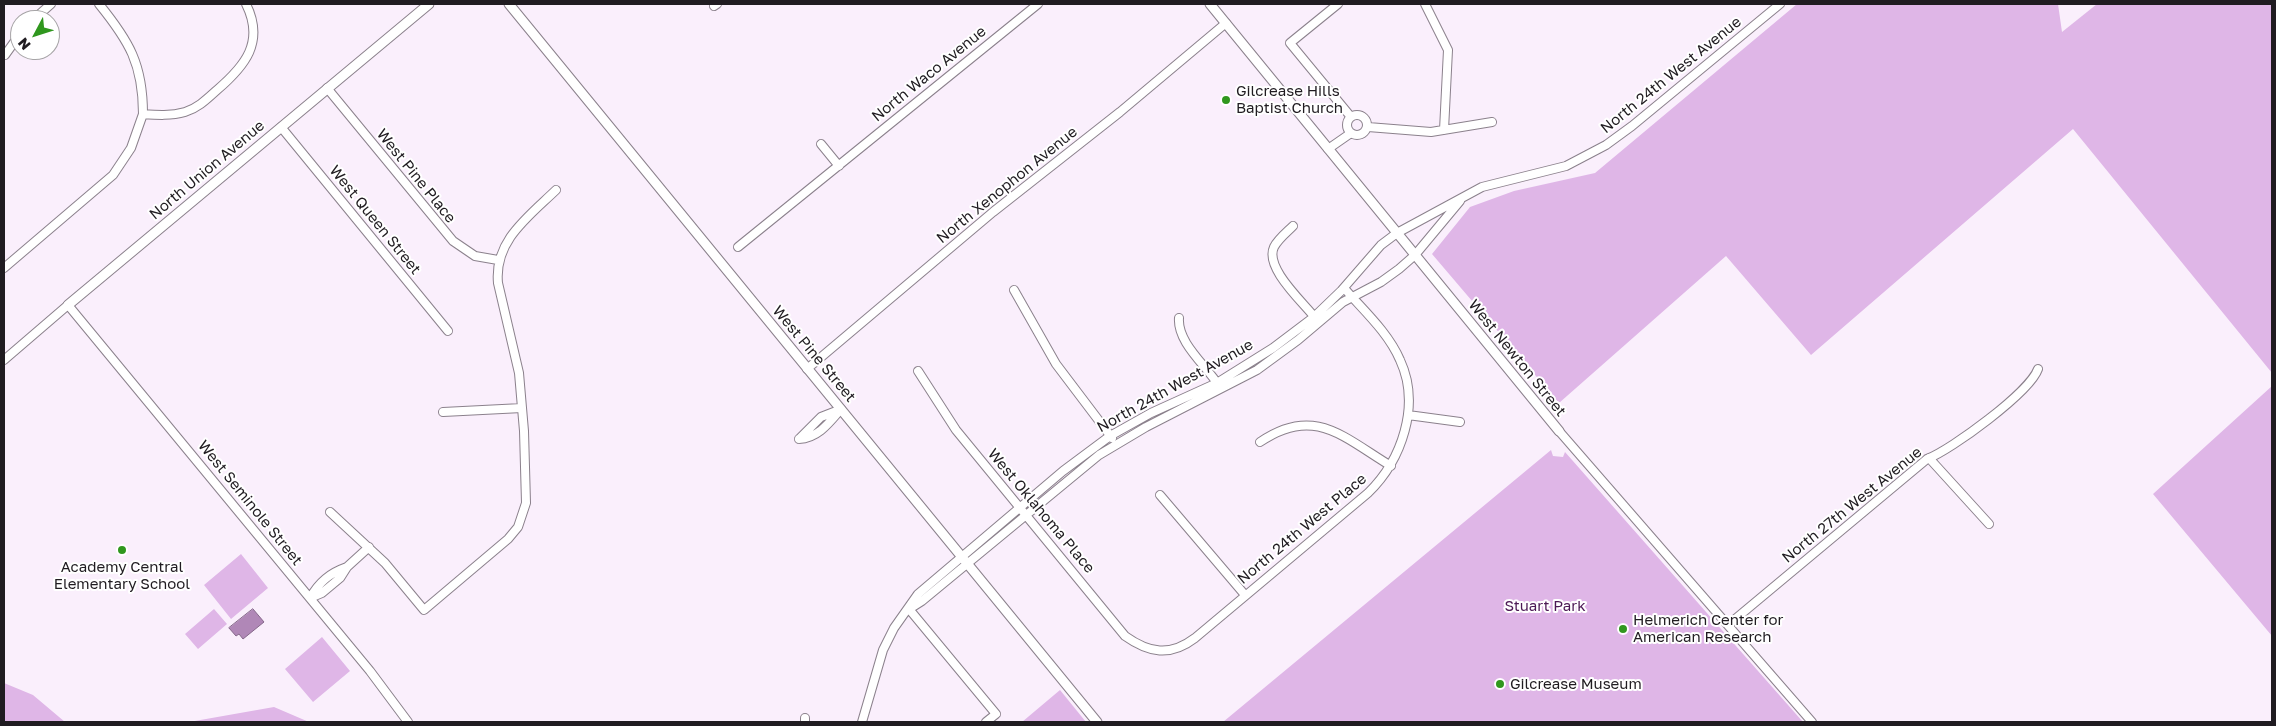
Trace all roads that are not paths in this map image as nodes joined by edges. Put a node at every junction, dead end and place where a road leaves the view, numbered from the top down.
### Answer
1 (99, 4) edge
2 (246, 4) edge
3 (429, 4) edge
4 (509, 4) edge
5 (1038, 4) edge
6 (1210, 4) edge
7 (1338, 4) edge
8 (1425, 4) edge
9 (1780, 4) edge
10 (1226, 23) junction
11 (10, 48) edge
12 (5, 55) dead end
13 (327, 88) junction
14 (143, 114) junction
15 (1351, 117) junction
16 (1492, 122) dead end
17 (280, 127) junction
18 (1368, 127) junction
19 (1444, 130) junction
20 (1350, 134) junction
21 (821, 144) dead end
22 (1328, 149) junction
23 (839, 166) junction
24 (556, 190) dead end
25 (1462, 198) junction
26 (1293, 226) dead end
27 (1397, 234) junction
28 (738, 247) dead end
29 (1415, 255) junction
30 (498, 260) junction
31 (4, 268) edge
32 (1344, 288) junction
33 (1014, 290) dead end
34 (1352, 297) junction
35 (68, 305) junction
36 (1179, 318) dead end
37 (1316, 320) junction
38 (448, 332) dead end
39 (4, 359) edge
40 (807, 369) junction
41 (2038, 369) dead end
42 (918, 371) dead end
43 (1219, 386) junction
44 (522, 408) junction
45 (841, 409) junction
46 (442, 412) dead end
47 (1408, 414) junction
48 (1460, 422) dead end
49 (1559, 431) joint
50 (1110, 436) junction
51 (1260, 442) dead end
52 (1116, 444) junction
53 (1929, 458) junction
54 (1391, 466) junction
55 (1160, 494) dead end
56 (1020, 508) junction
57 (330, 512) dead end
58 (1027, 515) junction
59 (1990, 524) dead end
60 (369, 547) junction
61 (961, 556) junction
62 (968, 564) junction
63 (1245, 596) junction
64 (310, 598) junction
65 (909, 609) junction
66 (1728, 625) junction
67 (1158, 652) joint
68 (408, 722) edge
69 (862, 722) edge
70 (986, 722) edge
71 (1097, 722) edge
72 (1812, 722) edge

1 - 14 street
2 - 14 street
3 - 13 street, North Union Avenue
4 - 40 street, West Pine Street
5 - 23 street, North Waco Avenue
6 - 10 street, West Newton Street
7 - 15 street
8 - 19 street
9 - 25 street, North 24th West Avenue
10 - 22 street, West Newton Street
10 - 40 street, North Xenophon Avenue
11 - 12 street
13 - 17 street, North Union Avenue
13 - 30 street, West Pine Place
14 - 31 street
15 - 18 street
15 - 20 street
16 - 19 street
17 - 35 street, North Union Avenue
17 - 38 street, West Queen Street
18 - 19 street
18 - 20 street
20 - 22 street
21 - 23 street
22 - 27 street, West Newton Street
23 - 28 street, North Waco Avenue
24 - 30 street
25 - 27 street, North 24th West Avenue
25 - 29 street, North 24th West Avenue
26 - 37 street
27 - 29 street, West Newton Street
27 - 32 street, North 24th West Avenue
29 - 34 street, North 24th West Avenue
29 - 49 street, West Newton Street
30 - 44 street
32 - 34 street, North 24th West Place
32 - 37 street, North 24th West Avenue
33 - 50 street
34 - 37 street, North 24th West Avenue
34 - 47 street, North 24th West Place
35 - 39 street, North Union Avenue
35 - 64 street, West Seminole Street
36 - 43 street
37 - 43 street, North 24th West Avenue
40 - 45 street, West Pine Street
41 - 53 street, North 27th West Avenue
42 - 56 street, West Oklahoma Place
43 - 50 street, North 24th West Avenue
43 - 52 street, North 24th West Avenue
44 - 46 street
44 - 60 street
45 - 45 street
45 - 61 street, West Pine Street
47 - 48 street
47 - 54 street, North 24th West Place
49 - 66 street, West Newton Street
50 - 52 street
50 - 56 street, North 24th West Avenue
51 - 54 street
52 - 58 street, North 24th West Avenue
53 - 59 street
53 - 66 street, North 27th West Avenue
54 - 63 street, North 24th West Place
55 - 63 street
56 - 58 street, West Oklahoma Place
56 - 61 street, North 24th West Avenue
57 - 60 street
58 - 62 street, North 24th West Avenue
58 - 67 street, West Oklahoma Place
60 - 64 street
61 - 62 street, West Pine Street
61 - 65 street, North 24th West Avenue
62 - 65 street, North 24th West Avenue
62 - 71 street, West Pine Street
63 - 67 street, North 24th West Place
64 - 68 street, West Seminole Street
65 - 69 street, North 24th West Avenue
65 - 70 street
66 - 72 street, West Newton Street

